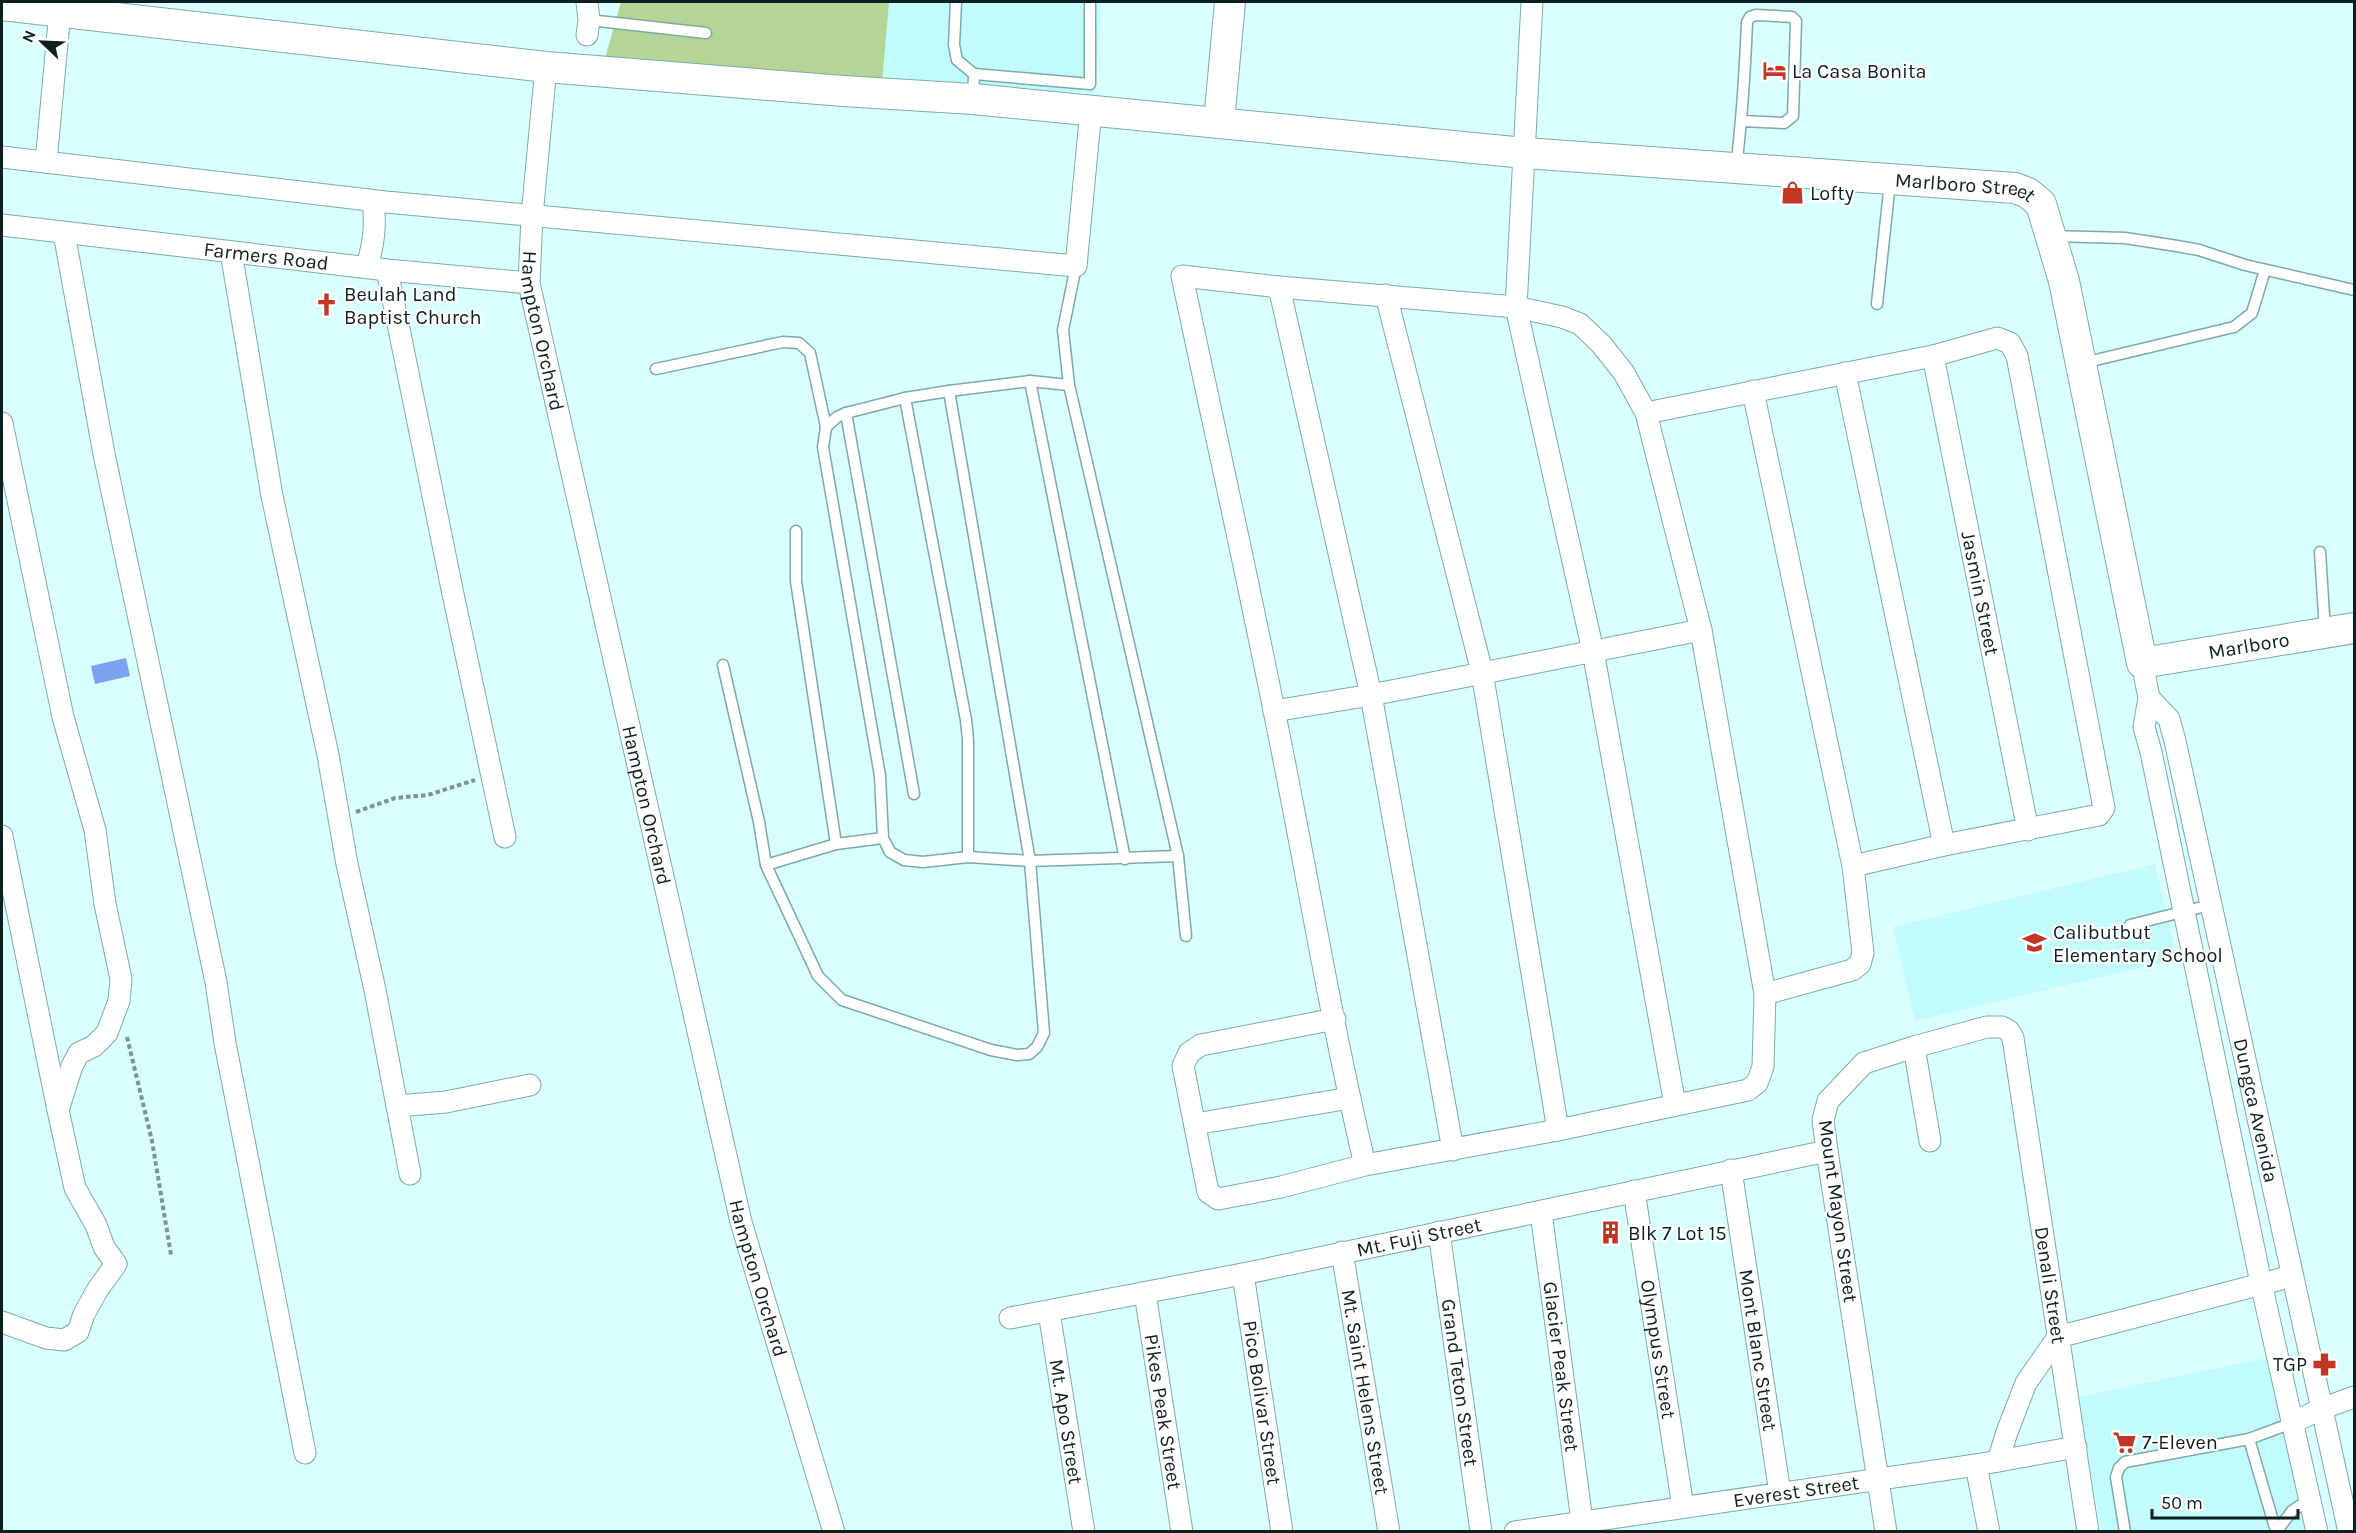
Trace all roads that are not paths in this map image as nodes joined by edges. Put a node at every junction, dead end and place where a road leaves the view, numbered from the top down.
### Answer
1 (956, 2) edge
2 (1090, 2) edge
3 (1230, 2) edge
4 (1532, 2) edge
5 (2, 5) edge
6 (60, 11) junction
7 (588, 19) edge
8 (706, 33) dead end
9 (546, 67) junction
10 (974, 86) junction
11 (1090, 97) junction
12 (1742, 121) junction
13 (1220, 123) junction
14 (1525, 153) junction
15 (2, 157) edge
16 (46, 162) junction
17 (1736, 168) junction
18 (1890, 178) junction
19 (373, 201) junction
20 (532, 216) junction
21 (2, 225) edge
22 (64, 232) junction
23 (2050, 236) junction
24 (231, 252) junction
25 (1076, 266) junction
26 (377, 268) junction
27 (2265, 270) junction
28 (529, 283) junction
29 (1279, 287) junction
30 (2355, 290) edge
31 (1386, 295) junction
32 (1877, 304) dead end
33 (1516, 307) junction
34 (1933, 356) junction
35 (2079, 364) junction
36 (656, 369) dead end
37 (1845, 373) junction
38 (1030, 381) junction
39 (1069, 385) junction
40 (949, 391) junction
41 (1753, 391) junction
42 (904, 398) junction
43 (846, 413) junction
44 (1646, 413) junction
45 (2, 423) edge
46 (826, 427) junction
47 (796, 531) dead end
48 (2320, 552) dead end
49 (2355, 628) edge
50 (1701, 630) junction
51 (2325, 634) junction
52 (1593, 651) junction
53 (2142, 663) junction
54 (723, 665) dead end
55 (1482, 672) junction
56 (1371, 695) junction
57 (2149, 698) junction
58 (1274, 711) junction
59 (914, 794) dead end
60 (2028, 830) junction
61 (2, 836) edge
62 (505, 837) dead end
63 (883, 838) junction
64 (836, 844) junction
65 (1944, 845) junction
66 (1178, 856) junction
67 (969, 857) junction
68 (1125, 859) junction
69 (1030, 861) junction
70 (766, 865) junction
71 (1853, 866) junction
72 (2210, 905) junction
73 (2184, 912) junction
74 (2130, 925) dead end
75 (1186, 936) dead end
76 (1765, 994) junction
77 (1335, 1019) junction
78 (2013, 1038) joint
79 (1914, 1047) junction
80 (531, 1085) dead end
81 (1350, 1098) junction
82 (1675, 1105) junction
83 (397, 1106) junction
84 (58, 1110) junction
85 (1195, 1124) junction
86 (1558, 1130) junction
87 (1930, 1141) dead end
88 (1453, 1150) junction
89 (1827, 1151) junction
90 (1365, 1165) junction
91 (1731, 1170) junction
92 (410, 1174) dead end
93 (1634, 1191) junction
94 (1541, 1212) junction
95 (1440, 1232) junction
96 (1342, 1252) junction
97 (1243, 1274) junction
98 (2292, 1275) junction
99 (2261, 1283) junction
100 (1146, 1293) junction
101 (1049, 1312) junction
102 (1010, 1318) dead end
103 (2, 1322) edge
104 (2058, 1337) junction
105 (2355, 1397) edge
106 (2321, 1409) junction
107 (2292, 1423) junction
108 (2249, 1439) junction
109 (2076, 1447) junction
110 (305, 1453) dead end
111 (1998, 1461) junction
112 (1976, 1466) junction
113 (1877, 1480) junction
114 (1780, 1492) junction
115 (2310, 1499) junction
116 (1683, 1507) junction
117 (1582, 1521) junction
118 (1523, 1531) edge
119 (2276, 1531) edge
120 (834, 1532) edge
121 (1084, 1532) edge
122 (1182, 1532) edge
123 (1282, 1532) edge
124 (1389, 1532) edge
125 (1481, 1532) edge
126 (1886, 1532) edge
127 (1989, 1532) edge
128 (2088, 1532) edge
129 (2125, 1532) edge
130 (2317, 1532) edge
131 (2349, 1532) edge

1 - 10 lane
2 - 11 lane
3 - 13 street
4 - 14 street
5 - 6 street, Marlboro Street
6 - 9 street, Marlboro Street
6 - 16 street
7 - 8 lane
9 - 10 street, Marlboro Street
9 - 20 street, Hampton Orchard
10 - 11 street, Marlboro Street
11 - 13 street, Marlboro Street
11 - 25 street
12 - 12 lane
12 - 17 lane
13 - 14 street, Marlboro Street
14 - 17 street, Marlboro Street
14 - 33 street
15 - 16 street
16 - 19 street
17 - 18 street, Marlboro Street
18 - 23 street, Marlboro Street
18 - 32 lane
19 - 20 street
19 - 26 street
20 - 25 street
20 - 28 street, Hampton Orchard
21 - 22 street, Farmers Road
22 - 24 street, Farmers Road
22 - 110 street
23 - 27 lane
23 - 35 street, Marlboro Street
24 - 26 street, Farmers Road
24 - 83 street
25 - 39 lane
26 - 28 street, Farmers Road
26 - 62 street
27 - 30 lane
27 - 35 lane
28 - 120 street, Hampton Orchard
29 - 31 street
29 - 56 street
29 - 58 street
31 - 33 street
31 - 55 street
33 - 44 street
33 - 52 street
34 - 37 street
34 - 60 street, Jasmin Street
34 - 60 street
35 - 53 street, Marlboro Street
36 - 46 lane
37 - 41 street
37 - 65 street
38 - 39 lane
38 - 40 lane
38 - 68 lane
39 - 66 lane
40 - 42 lane
40 - 69 lane
41 - 44 street
41 - 71 street
42 - 43 lane
42 - 67 lane
43 - 46 lane
43 - 59 lane
44 - 50 street
45 - 84 street
46 - 63 lane
47 - 64 lane
48 - 51 lane
49 - 51 street, Marlboro
50 - 52 street
50 - 76 street
51 - 53 street, Marlboro
52 - 55 street
52 - 82 street
53 - 57 street, Dungca Avenida
54 - 70 lane
55 - 56 street
55 - 86 street
56 - 58 street
56 - 88 street
57 - 72 street, Dungca Avenida
57 - 73 street, Dungca Avenida
58 - 77 street
60 - 65 street
61 - 84 street
63 - 64 lane
63 - 67 lane
64 - 70 lane
65 - 71 street
66 - 68 lane
66 - 75 lane
67 - 69 lane
68 - 69 lane
69 - 70 lane
71 - 76 street
72 - 73 lane
72 - 98 street, Dungca Avenida
73 - 74 lane
73 - 99 street, Dungca Avenida
76 - 82 street
77 - 81 street
77 - 85 street
78 - 79 street, Mount Mayon Street
78 - 104 street, Denali Street
79 - 87 street
79 - 89 street, Mount Mayon Street
80 - 83 street
81 - 85 street
81 - 90 street
82 - 86 street
83 - 92 street
84 - 103 street
85 - 90 street
86 - 88 street
88 - 90 street
89 - 91 street, Mt. Fuji Street
89 - 113 street, Mount Mayon Street
91 - 93 street, Mt. Fuji Street
91 - 114 street, Mont Blanc Street
93 - 94 street, Mt. Fuji Street
93 - 116 street, Olympus Street
94 - 95 street, Mt. Fuji Street
94 - 117 street, Glacier Peak Street
95 - 96 street, Mt. Fuji Street
95 - 125 street, Grand Teton Street
96 - 97 street, Mt. Fuji Street
96 - 124 street, Mt. Saint Helens Street
97 - 100 street, Mt. Fuji Street
97 - 123 street, Pico Bolivar Street
98 - 99 street
98 - 106 street, Dungca Avenida
99 - 104 street
99 - 107 street, Dungca Avenida
100 - 101 street, Mt. Fuji Street
100 - 122 street, Pikes Peak Street
101 - 102 street, Mt. Fuji Street
101 - 121 street, Mt. Apo Street
104 - 109 street, Denali Street
104 - 111 street
105 - 106 street
106 - 107 street
106 - 131 street, Dungca Avenida
107 - 108 lane
107 - 115 street, Dungca Avenida
108 - 119 lane
108 - 129 lane
109 - 111 street, Everest Street
109 - 128 street, Denali Street
111 - 112 street, Everest Street
112 - 113 street, Everest Street
112 - 127 street
113 - 114 street, Everest Street
113 - 126 street, Mount Mayon Street
114 - 116 street, Everest Street
115 - 119 lane
115 - 130 street, Dungca Avenida
116 - 117 street, Everest Street
117 - 118 street, Everest Street

